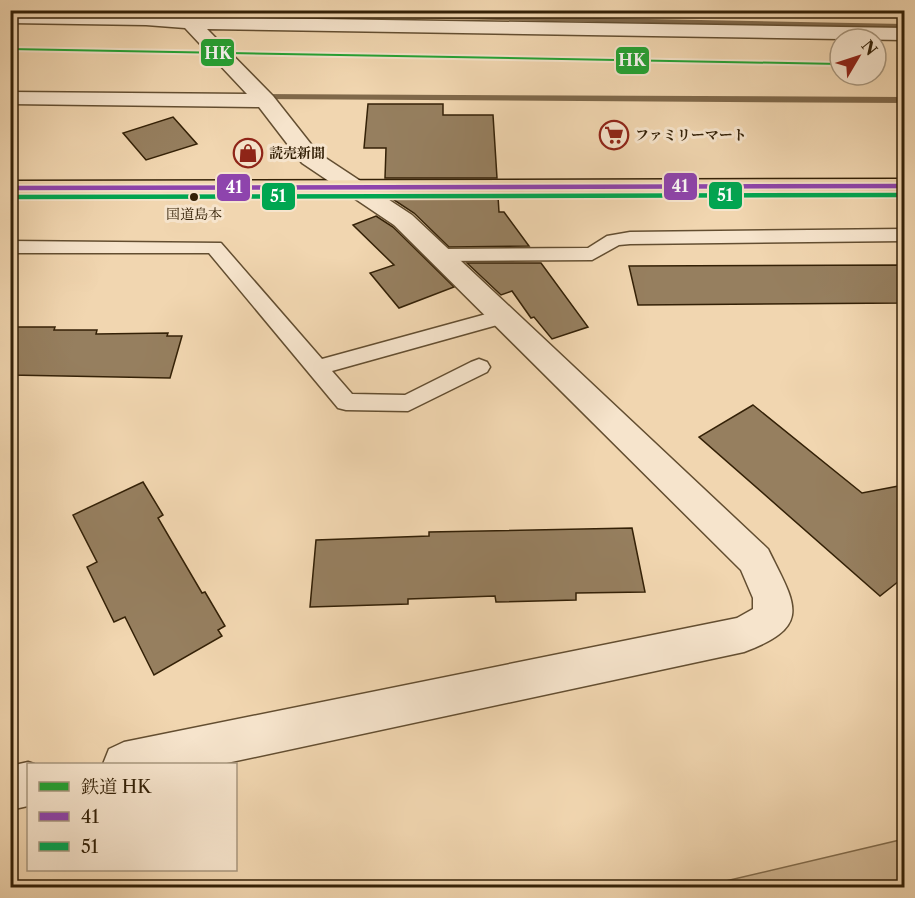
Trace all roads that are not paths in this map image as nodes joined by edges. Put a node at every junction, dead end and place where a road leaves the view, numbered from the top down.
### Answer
1 (10, 17) edge
2 (184, 17) edge
3 (698, 21) edge
4 (904, 34) edge
5 (10, 98) edge
6 (262, 98) junction
7 (904, 186) edge
8 (350, 187) junction
9 (10, 188) edge
10 (904, 235) edge
11 (10, 247) edge
12 (441, 255) junction
13 (501, 317) junction
14 (479, 367) dead end
15 (316, 368) junction
16 (133, 763) edge
17 (27, 784) edge
18 (10, 788) edge

1 - 2 street
2 - 3 street
2 - 6 street
3 - 4 street
5 - 6 street
6 - 8 street
7 - 8 highway
8 - 9 highway
8 - 12 street
10 - 12 lane
11 - 15 lane
12 - 13 street
13 - 15 lane
13 - 16 street
14 - 15 lane
17 - 18 street

